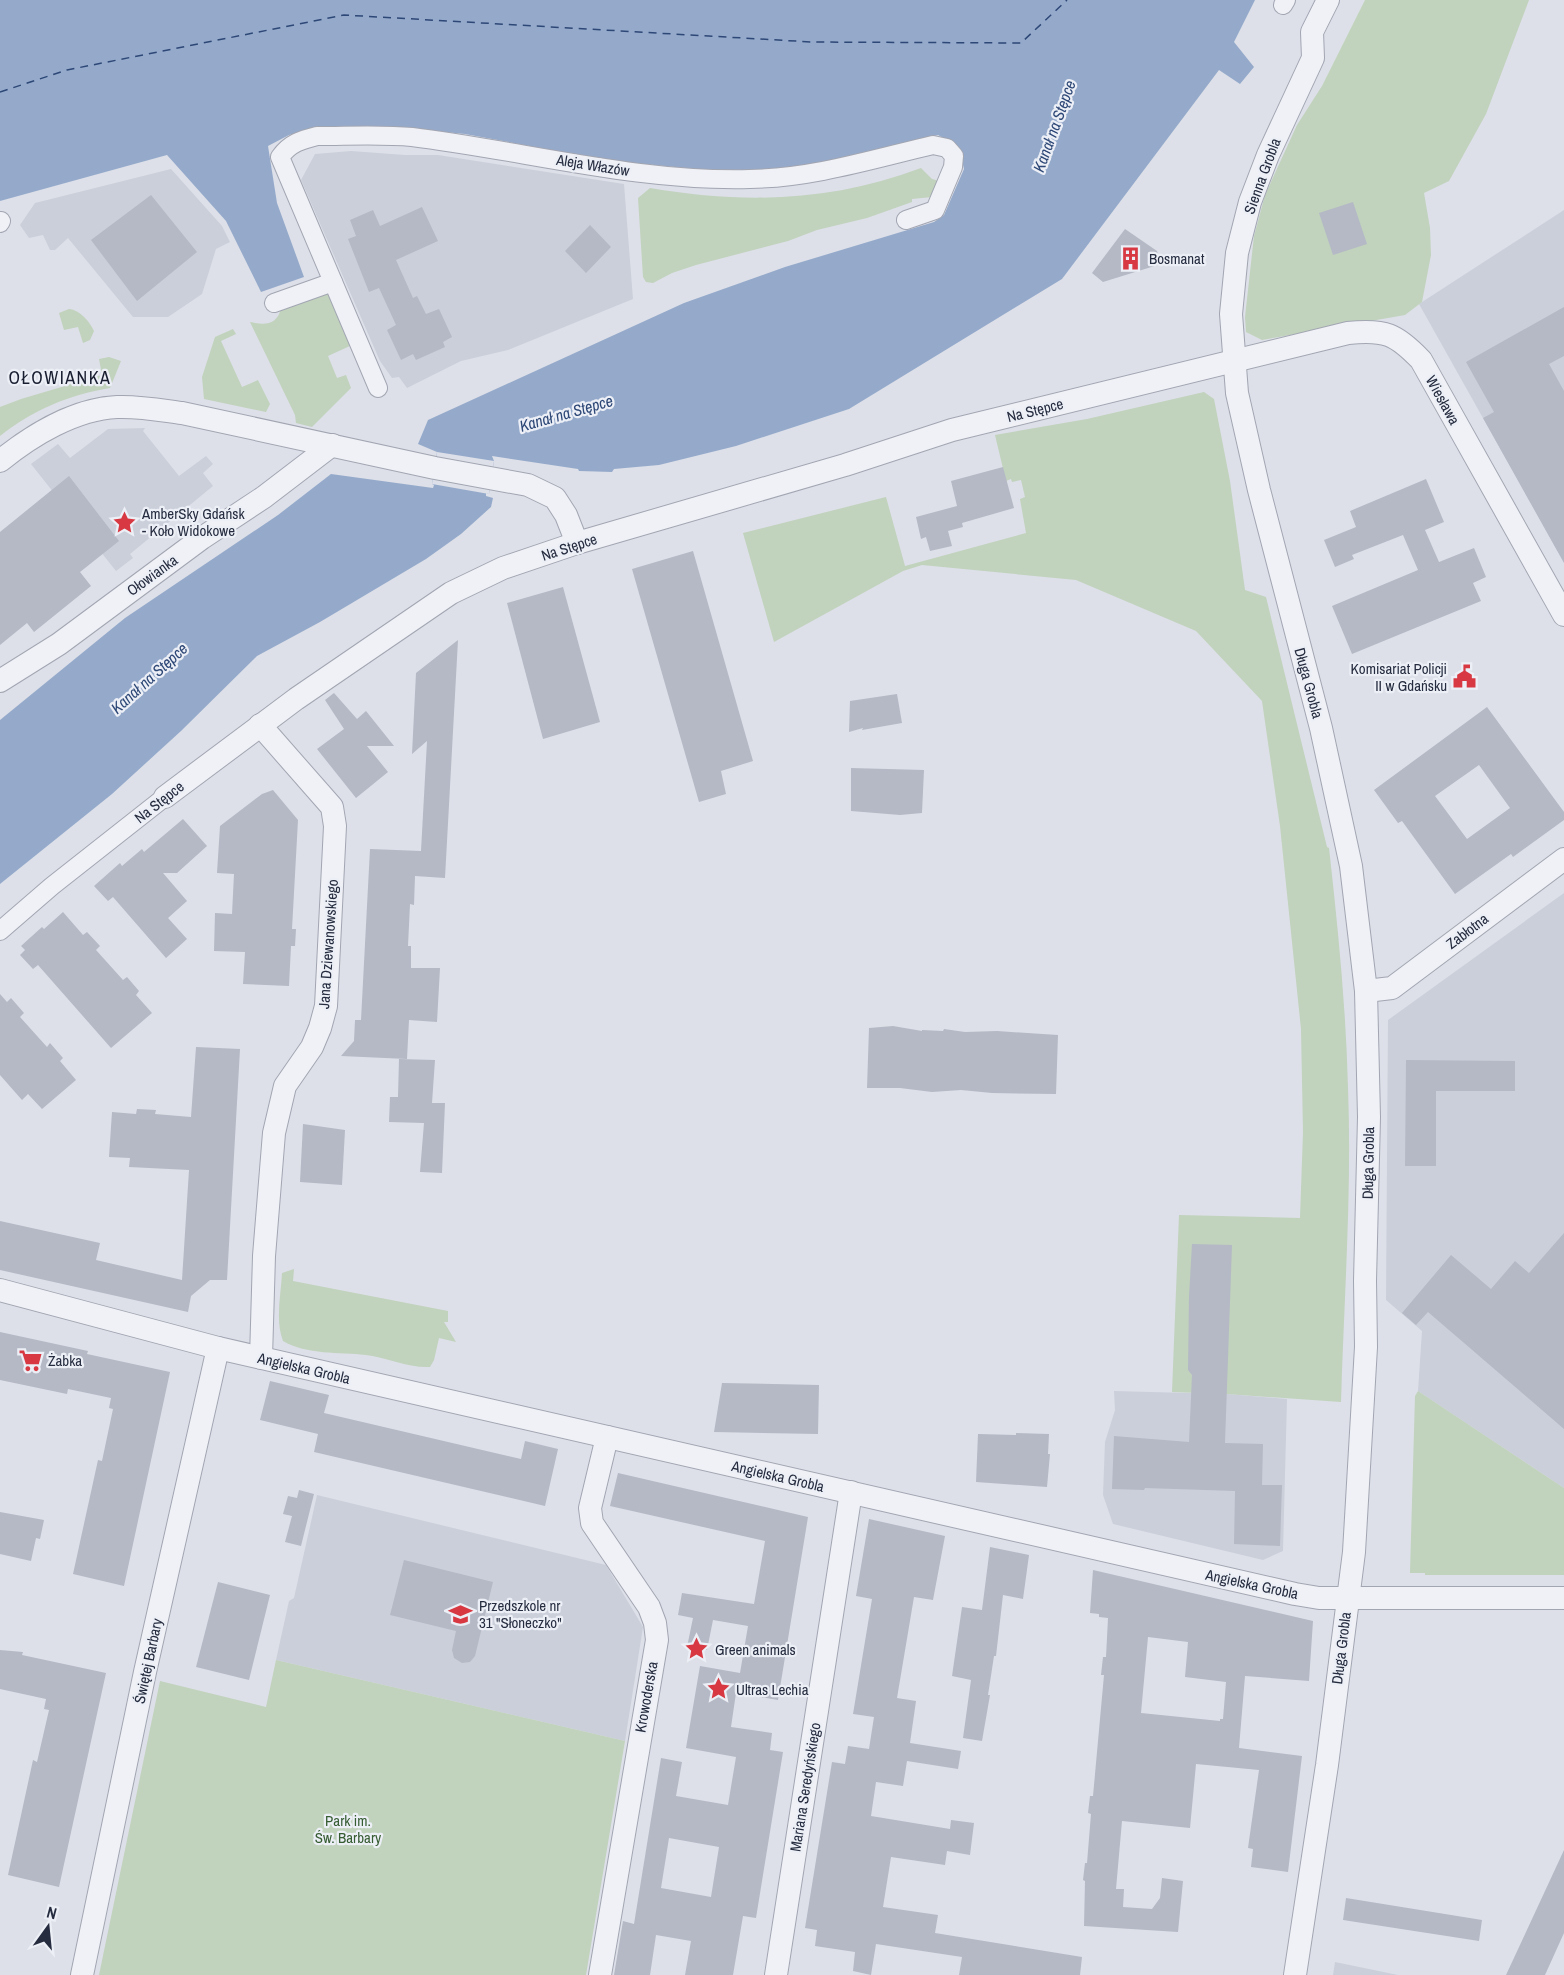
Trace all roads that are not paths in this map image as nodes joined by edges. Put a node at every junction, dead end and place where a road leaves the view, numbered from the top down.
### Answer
1 (1328, 0) edge
2 (906, 220) dead end
3 (333, 282) junction
4 (274, 303) dead end
5 (1234, 362) junction
6 (378, 388) dead end
7 (332, 445) junction
8 (0, 461) edge
9 (577, 543) junction
10 (1564, 615) edge
11 (0, 681) edge
12 (260, 725) junction
13 (165, 797) joint
14 (1564, 859) edge
15 (0, 931) edge
16 (1366, 991) junction
17 (0, 1290) edge
18 (218, 1348) junction
19 (261, 1358) junction
20 (607, 1437) junction
21 (850, 1492) junction
22 (1347, 1598) junction
23 (1564, 1598) edge
24 (82, 1975) edge
25 (600, 1975) edge
26 (776, 1975) edge
27 (1295, 1975) edge

1 - 5 street, Sienna Grobla
2 - 3 street, Aleja Włazów
3 - 4 street
3 - 6 street, Aleja Włazów
5 - 9 street, Na Stępce
5 - 10 street, Wiesława
5 - 16 street, Długa Grobla
7 - 8 street
7 - 9 street
7 - 11 street, Ołowianka
9 - 12 street, Na Stępce
12 - 13 street, Na Stępce
12 - 19 street, Jana Dziewanowskiego
13 - 15 street, Na Stępce
14 - 16 street, Zabłotna
16 - 22 street, Długa Grobla
17 - 18 street, Angielska Grobla
18 - 19 street, Angielska Grobla
18 - 24 street, Świętej Barbary
19 - 20 street, Angielska Grobla
20 - 21 street, Angielska Grobla
20 - 25 street, Krowoderska
21 - 22 street, Angielska Grobla
21 - 26 street, Mariana Seredyńskiego
22 - 23 street, Angielska Grobla
22 - 27 street, Długa Grobla

